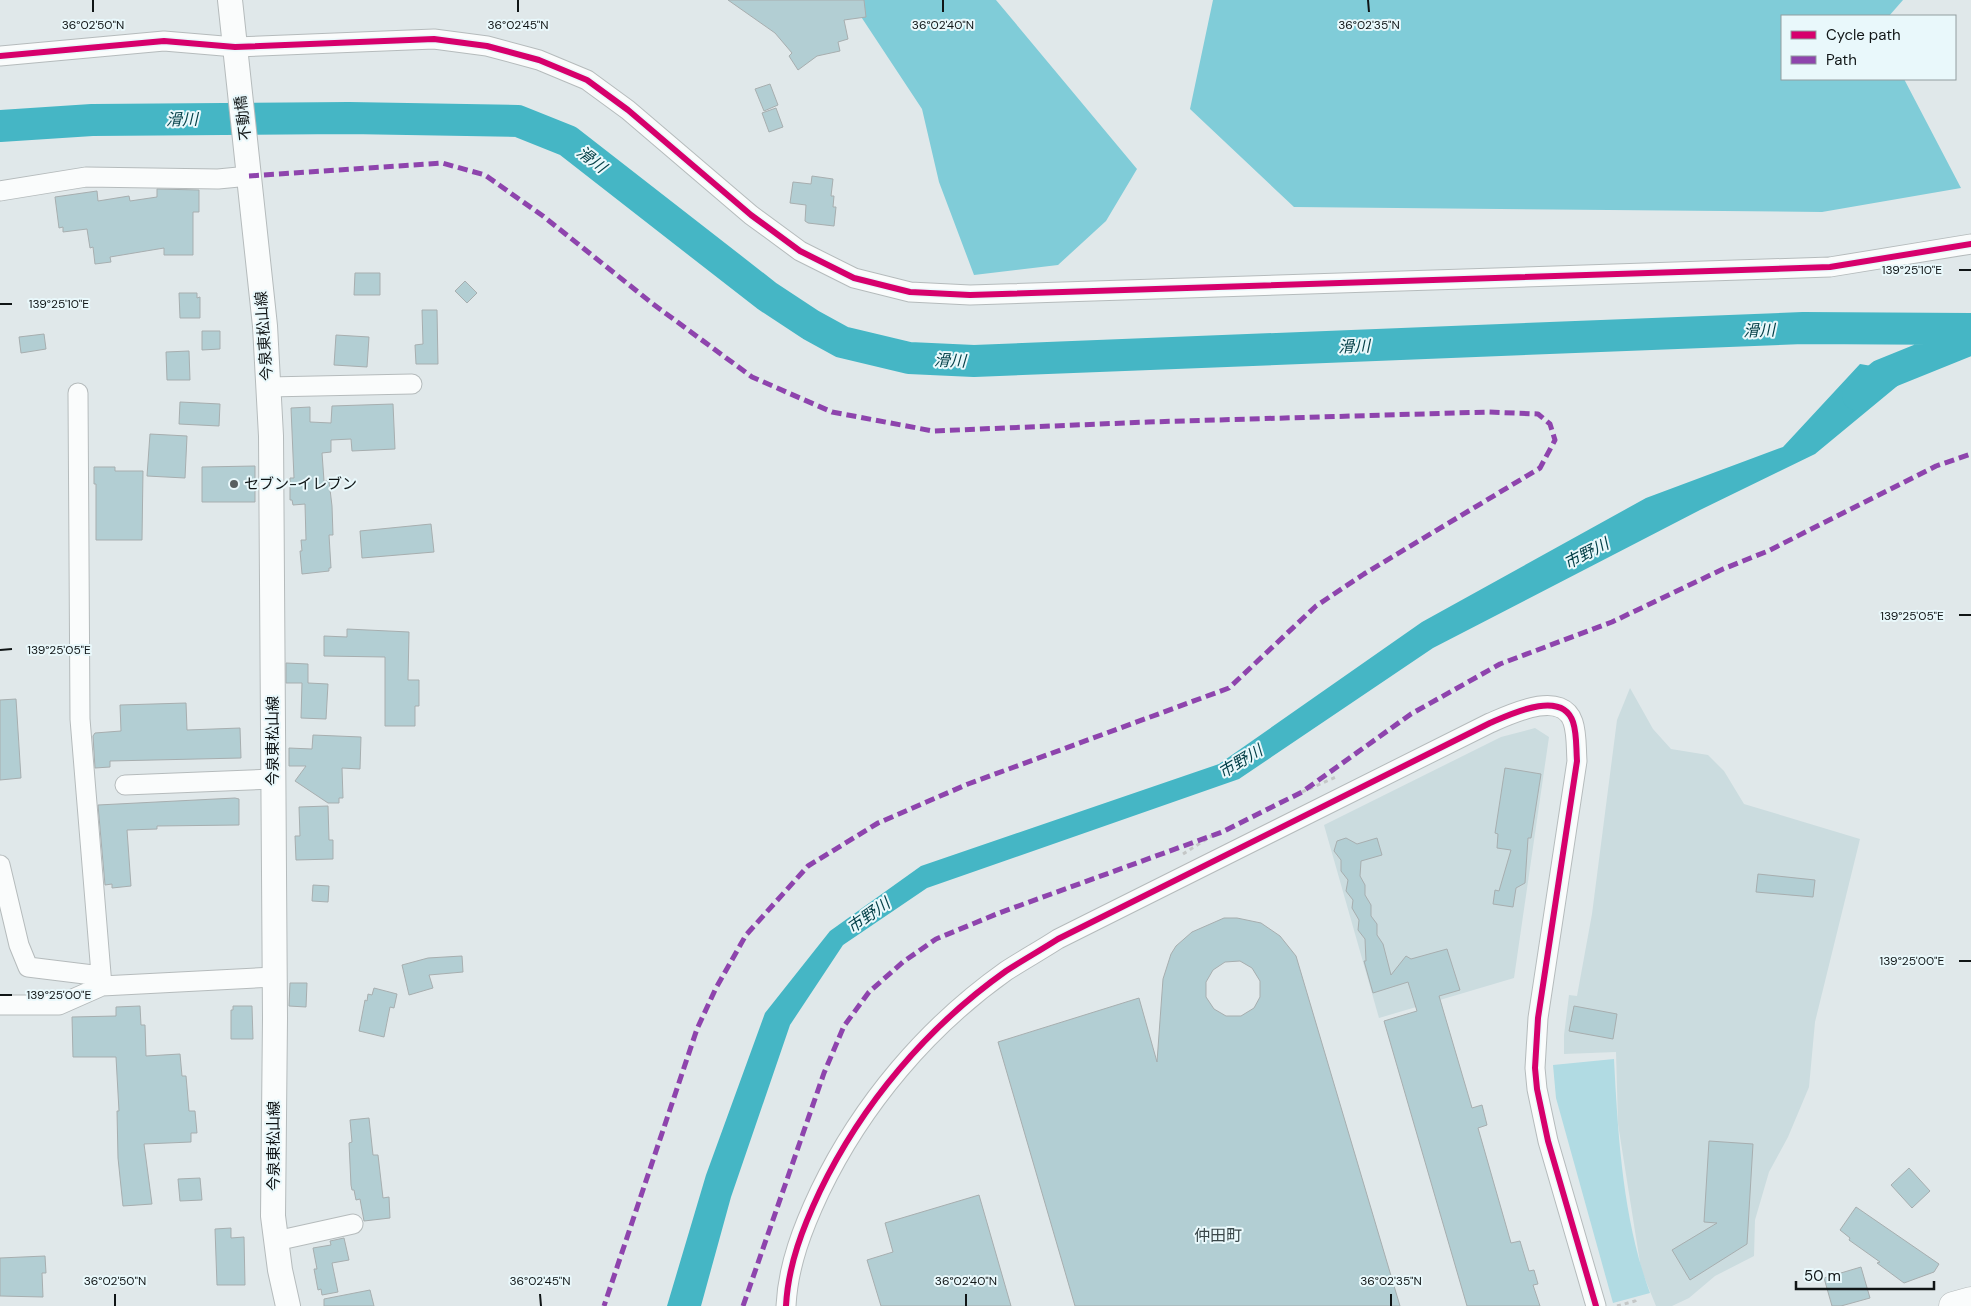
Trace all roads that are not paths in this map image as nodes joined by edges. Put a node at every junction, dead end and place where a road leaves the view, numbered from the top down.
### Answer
1 (230, 0) edge
2 (236, 54) junction
3 (0, 56) edge
4 (250, 176) junction
5 (0, 191) edge
6 (1971, 244) edge
7 (412, 384) dead end
8 (268, 387) junction
9 (78, 393) dead end
10 (273, 779) junction
11 (125, 785) dead end
12 (0, 865) edge
13 (274, 977) junction
14 (102, 981) junction
15 (0, 1005) edge
16 (353, 1224) dead end
17 (276, 1240) junction
18 (1971, 1301) edge
19 (288, 1306) edge
20 (786, 1306) edge
21 (1596, 1306) edge
22 (1953, 1306) edge

1 - 2 main road
2 - 3 street
2 - 4 main road, 不動橋
2 - 6 street
4 - 5 street
4 - 8 main road, 今泉東松山線
7 - 8 street
8 - 10 main road, 今泉東松山線
9 - 14 street
10 - 11 street
10 - 13 main road, 今泉東松山線
12 - 14 street
13 - 14 street
13 - 17 main road, 今泉東松山線
14 - 15 street
16 - 17 street
17 - 19 main road, 今泉東松山線
18 - 22 highway
20 - 21 street

